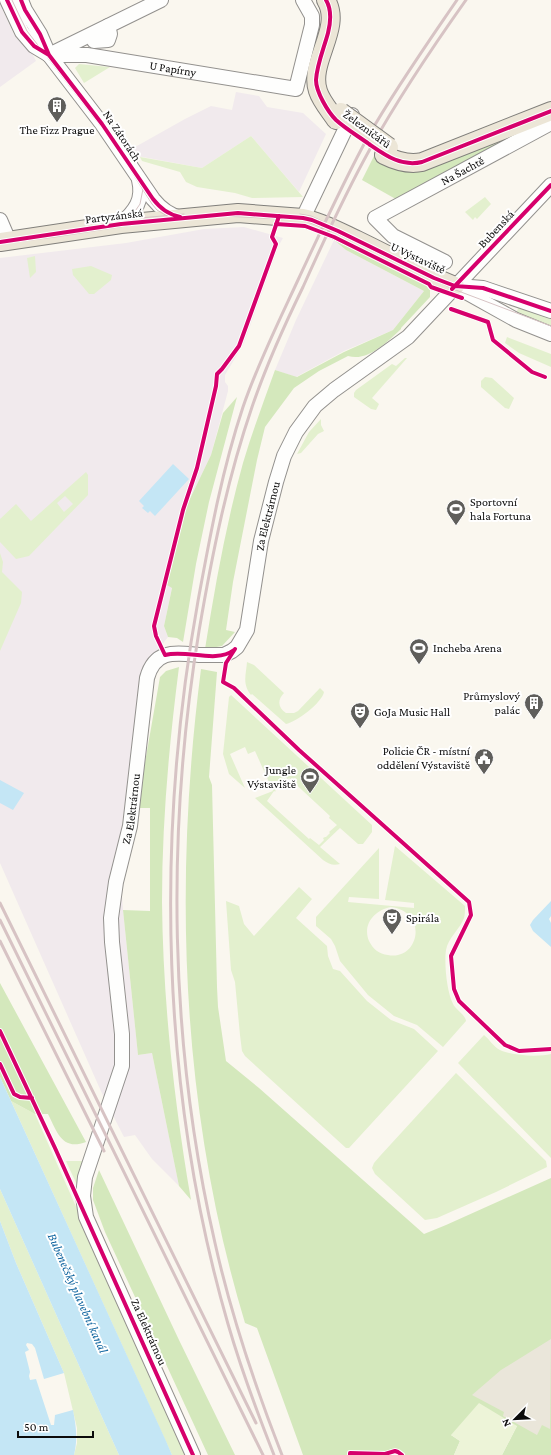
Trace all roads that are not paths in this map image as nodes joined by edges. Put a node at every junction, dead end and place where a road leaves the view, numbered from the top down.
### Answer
1 (7, 0) edge
2 (21, 0) edge
3 (161, 0) edge
4 (303, 0) edge
5 (326, 0) edge
6 (108, 26) junction
7 (94, 42) dead end
8 (49, 55) junction
9 (551, 111) edge
10 (339, 113) junction
11 (551, 123) edge
12 (139, 180) junction
13 (551, 185) edge
14 (184, 218) junction
15 (303, 218) junction
16 (375, 218) joint
17 (0, 220) edge
18 (121, 224) junction
19 (3, 241) edge
20 (445, 262) dead end
21 (455, 286) junction
22 (551, 311) edge
23 (551, 334) edge
24 (193, 1455) edge

1 - 8 street
2 - 8 street
3 - 6 street
4 - 8 street, U Papírny
5 - 10 main road, Železničářů
6 - 7 street
6 - 8 street
8 - 12 street, Na Zátorách
9 - 10 main road, Železničářů
10 - 15 street
11 - 16 street, Na Šachtě
12 - 14 street, Na Zátorách
12 - 18 street, Na Zátorách
13 - 21 street, Bubenská
14 - 15 main road, Partyzánská
14 - 18 main road, Partyzánská
15 - 21 main road, U Výstaviště
16 - 20 street, U Výstaviště
17 - 19 street
18 - 19 main road, Partyzánská
21 - 22 street, U Výstaviště
21 - 23 street, U Výstaviště
21 - 24 street, Za Elektrárnou

